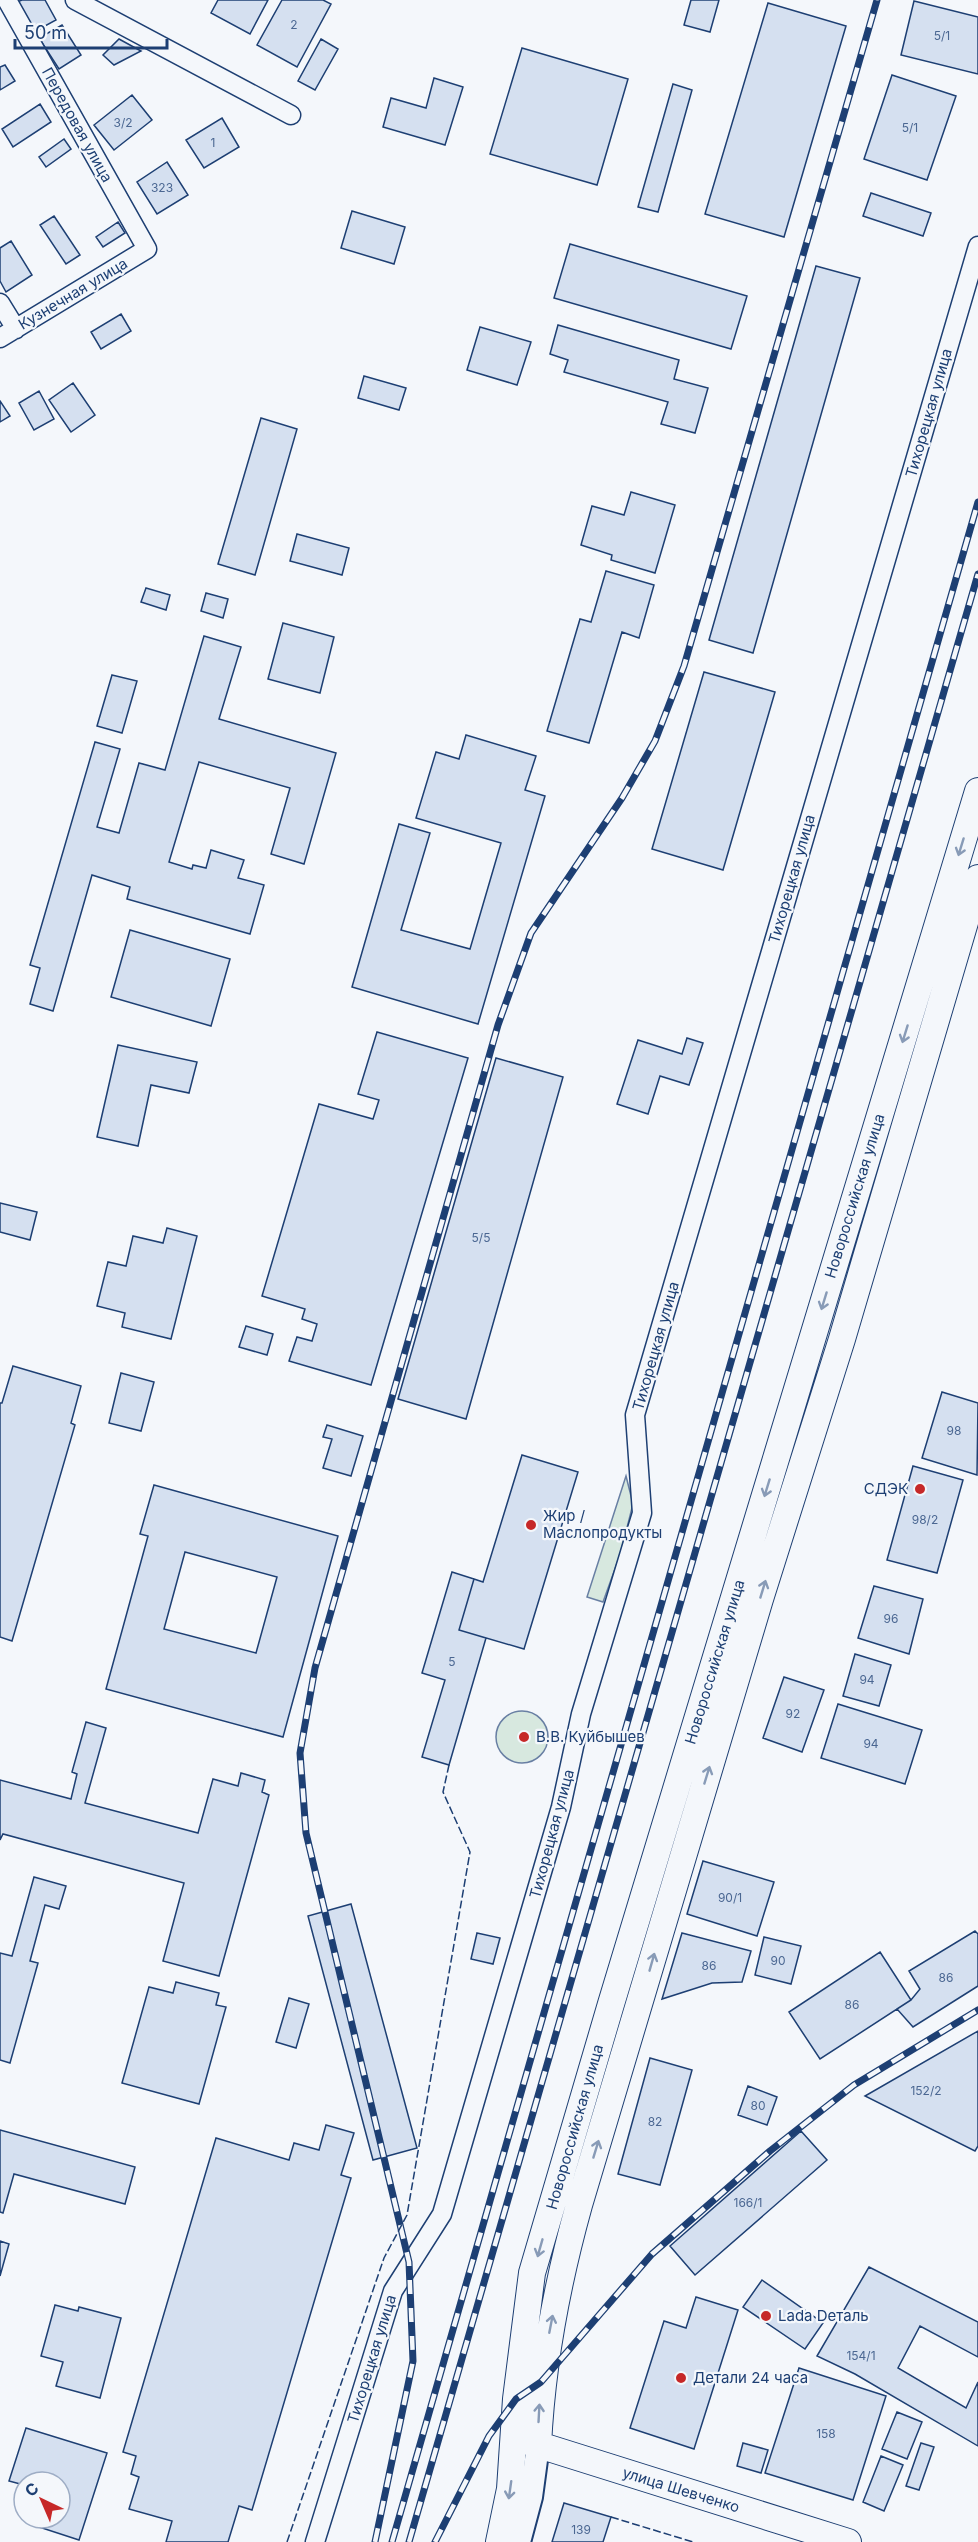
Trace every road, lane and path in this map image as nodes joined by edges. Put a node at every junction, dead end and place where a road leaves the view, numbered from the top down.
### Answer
1 (7, 0) edge
2 (75, 0) edge
3 (291, 115) dead end
4 (978, 246) edge
5 (147, 249) joint
6 (0, 303) edge
7 (8, 333) edge
8 (978, 791) edge
9 (978, 878) edge
10 (514, 2437) junction
11 (538, 2445) junction
12 (315, 2542) edge
13 (499, 2542) edge
14 (519, 2542) edge
15 (848, 2542) edge

1 - 5 street, Передовая улица
2 - 3 street
4 - 12 street, Тихорецкая улица
5 - 7 street, Кузнечная улица
6 - 7 street
8 -> 10 main road, Новороссийская улица
11 -> 9 main road, Новороссийская улица
10 - 11 main road, улица Шевченко
10 -> 13 main road, Новороссийская улица
11 - 14 street, Новороссийская улица
11 - 15 main road, улица Шевченко

